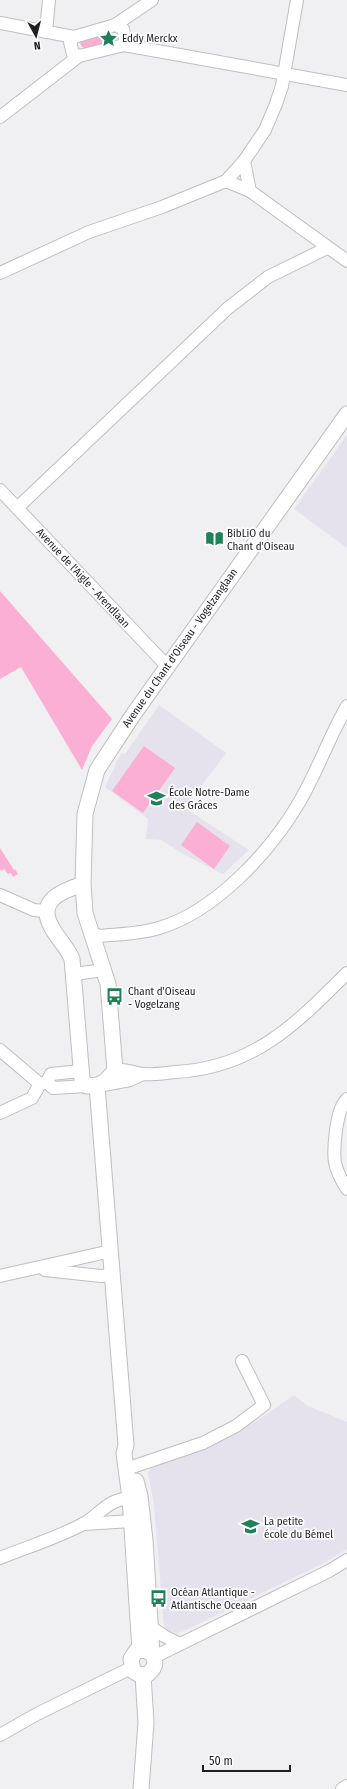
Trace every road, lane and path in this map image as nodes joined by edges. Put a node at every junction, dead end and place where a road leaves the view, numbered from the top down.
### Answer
1 (49, 0) edge
2 (152, 0) edge
3 (297, 0) edge
4 (0, 23) edge
5 (115, 25) junction
6 (46, 32) junction
7 (74, 37) junction
8 (124, 45) junction
9 (79, 56) junction
10 (284, 74) junction
11 (347, 85) edge
12 (0, 117) edge
13 (244, 162) junction
14 (226, 181) junction
15 (250, 191) junction
16 (327, 248) junction
17 (347, 261) edge
18 (0, 273) edge
19 (347, 414) edge
20 (0, 490) edge
21 (17, 508) junction
22 (167, 666) junction
23 (347, 706) edge
24 (83, 884) junction
25 (0, 895) edge
26 (46, 911) junction
27 (92, 933) junction
28 (104, 970) junction
29 (347, 973) edge
30 (74, 974) junction
31 (0, 1050) edge
32 (115, 1070) junction
33 (81, 1071) junction
34 (143, 1074) junction
35 (43, 1083) junction
36 (92, 1086) junction
37 (347, 1099) edge
38 (0, 1113) edge
39 (342, 1128) edge
40 (347, 1189) edge
41 (111, 1251) junction
42 (37, 1269) junction
43 (113, 1275) junction
44 (0, 1276) edge
45 (242, 1361) dead end
46 (126, 1445) junction
47 (132, 1466) junction
48 (130, 1498) junction
49 (142, 1509) junction
50 (132, 1521) junction
51 (83, 1524) junction
52 (0, 1558) edge
53 (347, 1560) edge
54 (152, 1628) junction
55 (180, 1644) junction
56 (149, 1654) junction
57 (137, 1671) junction
58 (0, 1735) edge
59 (347, 1786) edge
60 (141, 1789) edge
61 (342, 1789) edge

1 - 6 street
2 - 5 street
3 - 10 street
4 - 6 street
5 - 7 street
5 - 8 street
6 - 7 street
7 - 9 street
8 - 9 street
8 - 10 street
9 - 12 street
10 - 11 street
10 - 13 street
13 - 14 street
13 - 15 street
14 - 15 street
14 - 18 street
15 - 16 street
16 - 17 street
16 - 21 street
19 - 22 street, Avenue du Chant d'Oiseau - Vogelzanglaan
20 - 21 street, Avenue de l'Aigle - Arendlaan
21 - 22 street, Avenue de l'Aigle - Arendlaan
22 - 24 street, Avenue du Chant d'Oiseau - Vogelzanglaan
23 - 27 street
24 - 26 street
24 - 27 street, Avenue du Chant d'Oiseau - Vogelzanglaan
25 - 26 street
26 - 30 street
27 - 28 street, Avenue du Chant d'Oiseau - Vogelzanglaan
28 - 30 street
28 - 32 street, Avenue du Chant d'Oiseau - Vogelzanglaan
29 - 34 street
30 - 33 street
31 - 35 street
32 - 34 street
32 - 36 street
33 - 35 street
33 - 36 street
34 - 36 street
35 - 36 street
35 - 38 street
36 - 41 street
37 - 39 street
39 - 40 street
41 - 42 street
41 - 43 street
42 - 43 street
42 - 44 street
43 - 46 street
45 - 47 street
46 - 47 street
46 - 48 street
47 - 49 street
48 - 49 street
48 - 50 street
48 - 51 street
49 - 50 street
49 - 54 street
50 - 51 street
50 - 56 street
51 - 52 street
53 - 55 street
54 - 55 street
54 - 56 street
55 - 56 street
56 - 57 street
56 - 57 street
57 - 58 street
57 - 60 street
59 - 61 street

